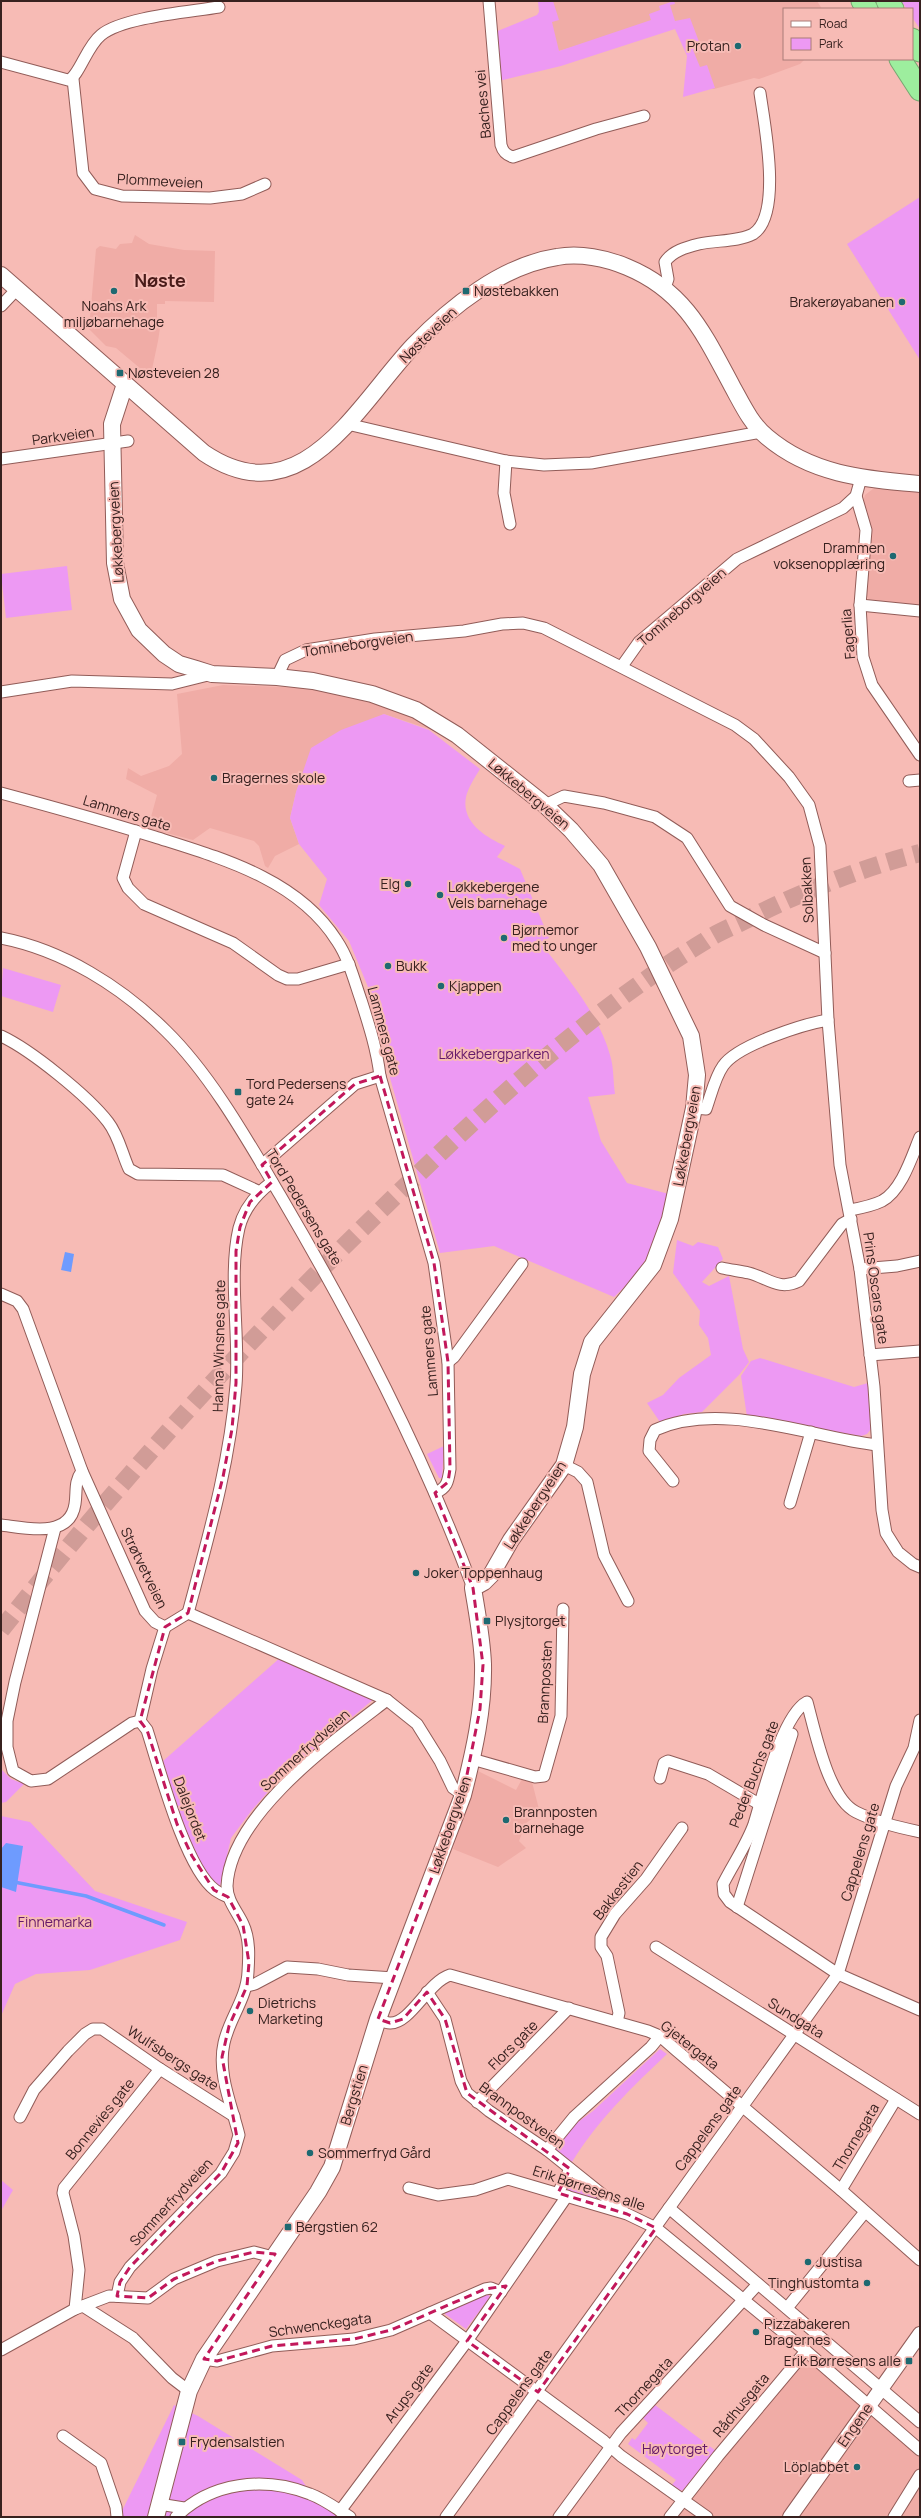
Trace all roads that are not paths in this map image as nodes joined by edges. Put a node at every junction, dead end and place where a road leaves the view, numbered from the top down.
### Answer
1 (489, 1) edge
2 (219, 7) dead end
3 (913, 40) edge
4 (920, 51) edge
5 (901, 60) edge
6 (1, 62) edge
7 (73, 79) junction
8 (920, 90) edge
9 (760, 92) dead end
10 (644, 116) dead end
11 (265, 184) dead end
12 (1, 274) edge
13 (18, 288) junction
14 (665, 288) junction
15 (1, 306) edge
16 (131, 390) junction
17 (346, 424) junction
18 (761, 432) junction
19 (113, 438) junction
20 (128, 441) dead end
21 (1, 459) edge
22 (506, 461) junction
23 (861, 478) junction
24 (920, 484) edge
25 (856, 496) junction
26 (510, 524) dead end
27 (860, 605) junction
28 (920, 611) edge
29 (622, 666) junction
30 (212, 674) junction
31 (277, 676) junction
32 (1, 692) edge
33 (920, 755) edge
34 (1, 793) edge
35 (545, 804) junction
36 (136, 831) junction
37 (1, 938) edge
38 (825, 953) junction
39 (349, 964) junction
40 (828, 1020) junction
41 (1, 1036) edge
42 (380, 1076) junction
43 (694, 1108) junction
44 (920, 1137) edge
45 (916, 1155) edge
46 (262, 1165) junction
47 (272, 1182) junction
48 (260, 1192) junction
49 (850, 1215) junction
50 (920, 1261) edge
51 (522, 1264) dead end
52 (722, 1268) dead end
53 (860, 1269) junction
54 (1, 1294) edge
55 (920, 1352) edge
56 (870, 1355) junction
57 (448, 1362) junction
58 (811, 1432) junction
59 (878, 1445) junction
60 (564, 1466) junction
61 (82, 1471) junction
62 (673, 1481) dead end
63 (435, 1493) junction
64 (790, 1503) dead end
65 (1, 1525) edge
66 (55, 1528) junction
67 (920, 1567) edge
68 (473, 1588) junction
69 (628, 1601) dead end
70 (563, 1609) dead end
71 (188, 1613) junction
72 (165, 1627) junction
73 (387, 1700) junction
74 (794, 1713) junction
75 (920, 1720) edge
76 (140, 1721) junction
77 (472, 1759) junction
78 (660, 1778) dead end
79 (463, 1795) junction
80 (759, 1804) junction
81 (884, 1823) junction
82 (682, 1828) dead end
83 (920, 1832) edge
84 (228, 1897) junction
85 (738, 1907) junction
86 (656, 1947) dead end
87 (403, 1954) joint
88 (838, 1974) junction
89 (394, 1978) junction
90 (247, 1986) junction
91 (426, 1992) junction
92 (569, 2008) junction
93 (920, 2010) edge
94 (378, 2019) junction
95 (617, 2022) junction
96 (794, 2034) junction
97 (660, 2036) junction
98 (160, 2069) junction
99 (896, 2099) junction
100 (477, 2102) junction
101 (743, 2107) junction
102 (920, 2114) edge
103 (234, 2116) junction
104 (20, 2117) dead end
105 (547, 2150) junction
106 (570, 2169) junction
107 (409, 2188) dead end
108 (841, 2190) junction
109 (562, 2195) junction
110 (669, 2208) junction
111 (865, 2212) junction
112 (627, 2214) junction
113 (656, 2228) junction
114 (273, 2257) junction
115 (920, 2260) edge
116 (758, 2284) junction
117 (501, 2292) junction
118 (117, 2296) junction
119 (744, 2300) junction
120 (79, 2308) junction
121 (786, 2308) junction
122 (430, 2313) junction
123 (920, 2334) edge
124 (467, 2341) junction
125 (1, 2350) edge
126 (806, 2351) junction
127 (204, 2359) junction
128 (881, 2389) junction
129 (189, 2391) junction
130 (538, 2392) junction
131 (868, 2406) junction
132 (920, 2422) edge
133 (63, 2436) dead end
134 (610, 2447) junction
135 (920, 2450) edge
136 (920, 2475) edge
137 (682, 2500) junction
138 (184, 2508) junction
139 (157, 2510) edge
140 (345, 2514) edge
141 (117, 2517) edge
142 (176, 2517) edge
143 (446, 2517) edge
144 (559, 2517) edge
145 (670, 2517) edge
146 (707, 2517) edge
147 (790, 2517) edge
148 (894, 2517) edge

1 - 10 street, Baches vei
2 - 7 street
3 - 4 highway
5 - 8 highway
6 - 7 street
7 - 11 street, Plommeveien
9 - 14 street
12 - 13 main road, Nøsteveien
13 - 15 street
13 - 16 main road, Nøsteveien
14 - 17 main road, Nøsteveien
14 - 18 main road, Nøsteveien
16 - 17 main road, Nøsteveien
16 - 19 main road
17 - 22 street
18 - 22 street
18 - 23 main road, Nøsteveien
19 - 20 street, Parkveien
19 - 21 street, Parkveien
19 - 30 main road, Løkkebergveien
22 - 26 street
23 - 24 main road
23 - 25 street
25 - 27 street, Fagerlia
25 - 29 street, Tomineborgveien
27 - 28 street
27 - 33 street, Fagerlia
29 - 31 street, Tomineborgveien
29 - 38 street, Solbakken
30 - 31 main road, Løkkebergveien
30 - 32 street
31 - 35 main road, Løkkebergveien
34 - 36 street, Lammers gate
35 - 38 street
35 - 43 main road, Løkkebergveien
36 - 39 street, Lammers gate
36 - 39 street
37 - 46 street, Tord Pedersens gate
38 - 40 street, Solbakken
39 - 42 street, Lammers gate
40 - 43 street
40 - 49 street, Solbakken
41 - 48 street
42 - 46 street
42 - 57 street, Lammers gate
43 - 60 main road, Løkkebergveien
44 - 45 street
45 - 49 street
46 - 47 street, Tord Pedersens gate
47 - 48 street, Hanna Winsnes gate
47 - 63 street, Tord Pedersens gate
48 - 71 street, Hanna Winsnes gate
49 - 52 street, Prins Oscars gate
49 - 53 street, Prins Oscars gate
50 - 53 street
51 - 57 street
53 - 56 street, Prins Oscars gate
54 - 61 street, Strøtvetveien
55 - 56 street, Prins Oscars gate
56 - 59 street, Prins Oscars gate
57 - 63 street, Lammers gate
58 - 59 street
58 - 62 street
58 - 64 street
59 - 67 street, Prins Oscars gate
60 - 68 main road, Løkkebergveien
60 - 69 street
61 - 66 street
61 - 72 street, Strøtvetveien
63 - 68 street, Tord Pedersens gate
65 - 66 street
66 - 76 street
68 - 77 main road, Løkkebergveien
70 - 77 street, Brannposten
71 - 72 street, Strøtvetveien
71 - 73 street, Strøtvetveien
72 - 76 street
73 - 79 street, Strøtvetveien
73 - 84 street, Sommerfrydveien
74 - 80 street, Peder Buchs gate
74 - 81 street, Peder Buchs gate
74 - 85 street, Peder Buchs gate
75 - 81 street, Cappelens gate
76 - 84 street, Dalejordet
77 - 79 main road, Løkkebergveien
78 - 80 street
79 - 87 main road, Løkkebergveien
80 - 85 street, Peder Buchs gate
81 - 83 street
81 - 88 street, Cappelens gate
82 - 95 street, Bakkestien
84 - 90 street, Sommerfrydveien
85 - 88 street, Peder Buchs gate
86 - 96 street, Sundgata
87 - 89 main road, Bergstien
88 - 93 street, Peder Buchs gate
88 - 96 street, Cappelens gate
89 - 90 street
89 - 94 main road, Bergstien
90 - 103 street, Sommerfrydveien
91 - 92 street, Gjetergata
91 - 94 street, Gjetergata
91 - 100 street, Brannpostveien
92 - 95 street, Gjetergata
92 - 100 street, Flors gate
94 - 114 main road, Bergstien
95 - 97 street, Gjetergata
96 - 99 street, Sundgata
96 - 101 street, Cappelens gate
97 - 101 street, Gjetergata
97 - 105 street
98 - 103 street, Wulfsbergs gate
98 - 104 street, Wulfsbergs gate
98 - 120 street, Bonnevies gate
99 - 102 street, Sundgata
99 - 108 street, Thornegata
100 - 105 street, Brannpostveien
101 - 108 street, Gjetergata
101 - 110 street, Cappelens gate
103 - 118 street, Sommerfrydveien
105 - 106 street, Brannpostveien
106 - 109 street, Arups gate
106 - 112 street, Brannpostveien
107 - 109 street, Erik Børresens alle
108 - 111 street, Gjetergata
109 - 112 street, Erik Børresens alle
109 - 117 street, Arups gate
110 - 113 street, Cappelens gate
110 - 116 street
111 - 115 street, Gjetergata
111 - 121 street
112 - 113 street, Erik Børresens alle
113 - 119 street, Erik Børresens alle
113 - 130 street, Cappelens gate
114 - 118 street
114 - 127 main road, Bergstien
116 - 119 street, Thornegata
116 - 121 street
117 - 122 street
117 - 124 street, Arups gate
118 - 120 street
119 - 126 street, Erik Børresens alle
119 - 134 street, Thornegata
120 - 125 street
120 - 129 street
121 - 128 street
122 - 124 street
122 - 127 street, Schwenckegata
123 - 128 street, Engene
124 - 130 street
124 - 140 street, Arups gate
126 - 131 street, Erik Børresens alle
126 - 137 street, Rådhusgata
127 - 129 main road, Bergstien
128 - 131 street, Engene
128 - 132 street
129 - 139 main road, Bergstien
130 - 134 street
130 - 143 street, Cappelens gate
131 - 135 street, Erik Børresens alle
131 - 147 street, Engene
133 - 141 street
134 - 137 street
134 - 144 street, Thornegata
136 - 148 street
137 - 145 street, Rådhusgata
137 - 146 street
138 - 139 street
138 - 140 street
138 - 142 street

